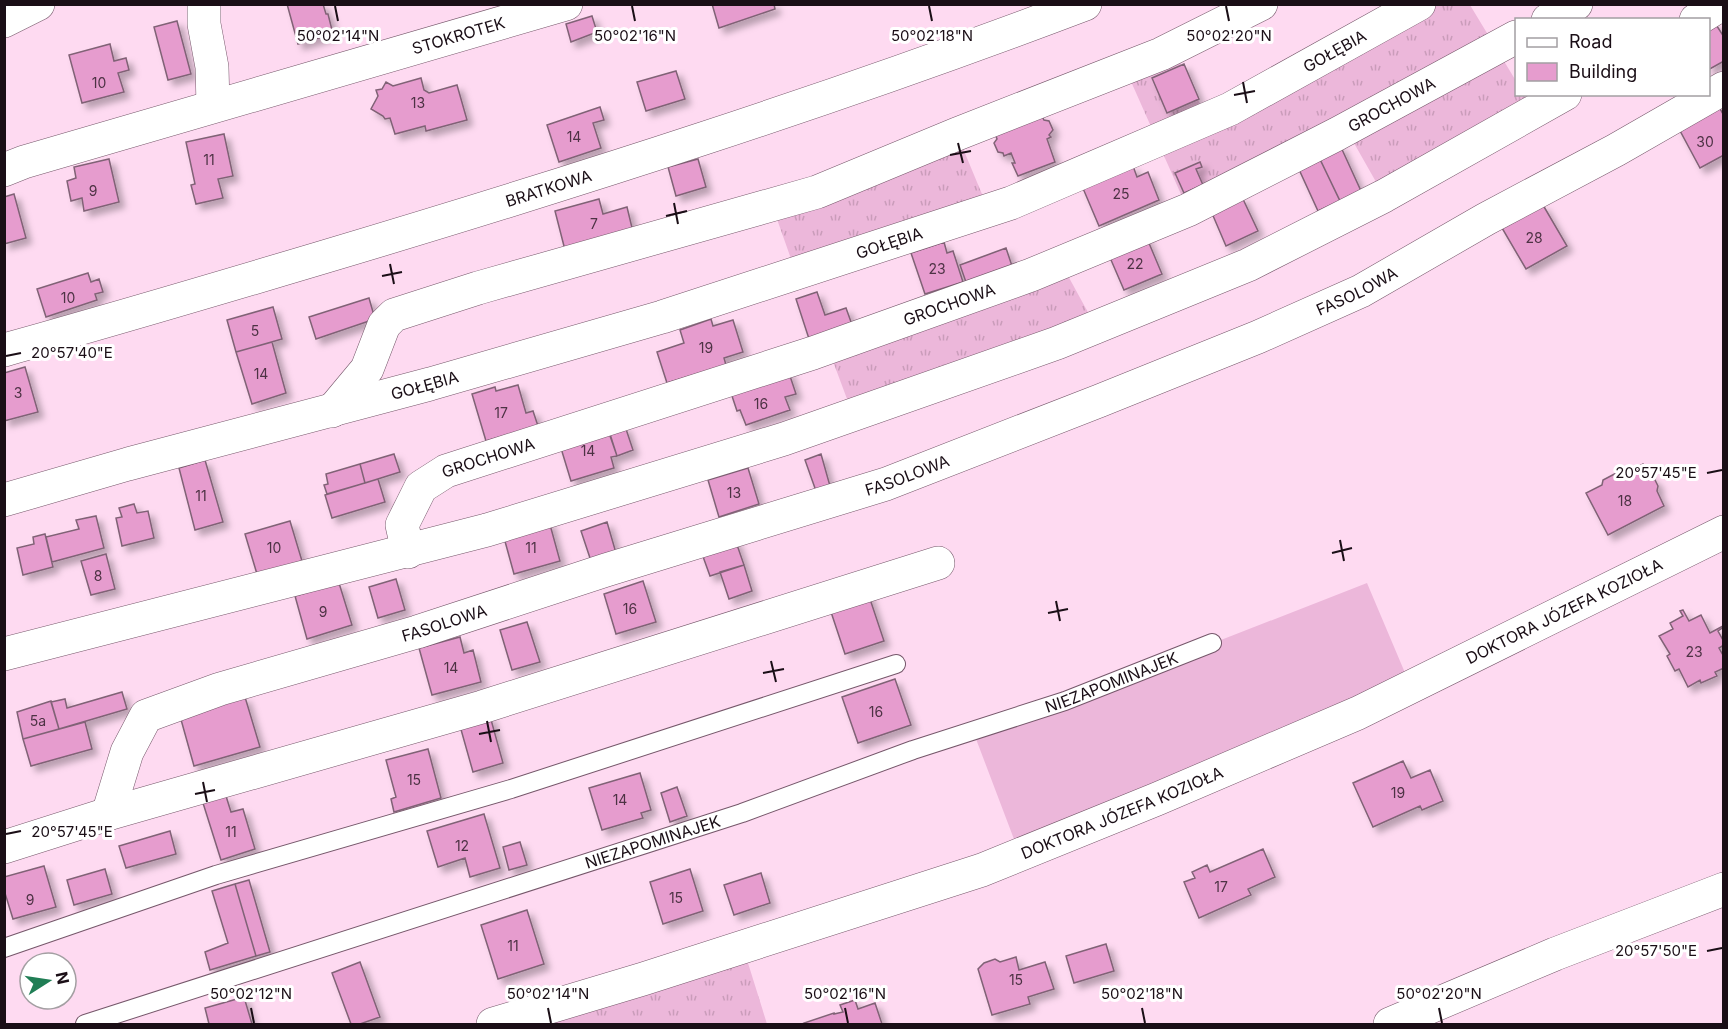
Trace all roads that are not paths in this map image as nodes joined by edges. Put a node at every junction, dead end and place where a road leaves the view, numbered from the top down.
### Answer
1 (38, 4) edge
2 (204, 4) edge
3 (566, 4) edge
4 (1085, 4) edge
5 (1261, 4) edge
6 (1419, 4) edge
7 (1576, 4) edge
8 (1722, 4) edge
9 (1552, 18) edge
10 (1699, 18) edge
11 (4, 21) edge
12 (1515, 38) edge
13 (1724, 88) edge
14 (1561, 96) edge
15 (213, 106) junction
16 (4, 170) edge
17 (4, 350) edge
18 (332, 411) junction
19 (4, 500) edge
20 (1724, 532) edge
21 (408, 552) junction
22 (938, 563) dead end
23 (1212, 644) dead end
24 (4, 654) edge
25 (896, 664) dead end
26 (108, 814) junction
27 (4, 847) edge
28 (1724, 889) edge
29 (4, 948) edge
30 (85, 1024) edge
31 (493, 1024) edge
32 (1390, 1024) edge

1 - 11 street
2 - 15 street
3 - 15 street, STOKROTEK
4 - 17 street, BRATKOWA
5 - 18 street
6 - 18 street, GOŁĘBIA
7 - 9 street
8 - 10 street
12 - 21 street, GROCHOWA
13 - 26 street, FASOLOWA
14 - 21 street
15 - 16 street, STOKROTEK
18 - 19 street, GOŁĘBIA
20 - 31 street, DOKTORA JÓZEFA KOZIOŁA
21 - 24 street
22 - 26 street
23 - 30 lane, NIEZAPOMINAJEK
25 - 29 lane
26 - 27 street
28 - 32 street

